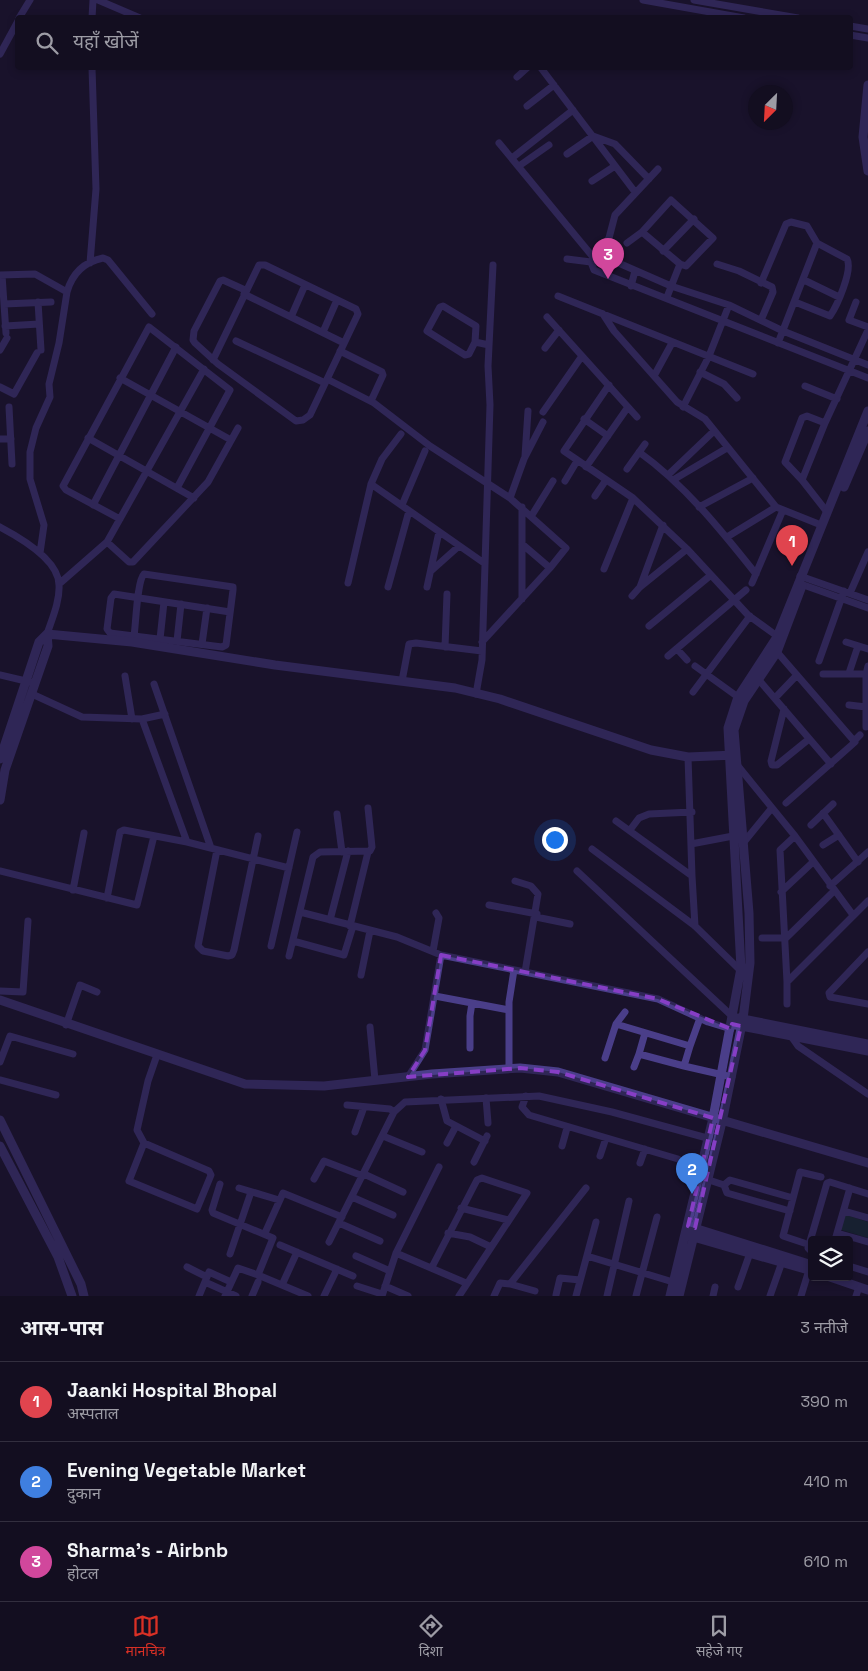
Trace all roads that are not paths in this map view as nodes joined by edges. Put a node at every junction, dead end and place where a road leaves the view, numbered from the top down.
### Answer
1 (30, 0) edge
2 (93, 0) edge
3 (98, 0) edge
4 (643, 0) edge
5 (694, 0) edge
6 (21, 15) edge
7 (92, 15) edge
8 (133, 15) edge
9 (727, 15) edge
10 (781, 15) edge
11 (15, 26) edge
12 (853, 26) edge
13 (868, 29) edge
14 (853, 36) edge
15 (868, 38) edge
16 (0, 54) edge
17 (90, 70) edge
18 (525, 70) edge
19 (542, 70) edge
20 (517, 77) dead end
21 (868, 85) edge
22 (554, 86) junction
23 (527, 106) dead end
24 (573, 110) junction
25 (593, 136) junction
26 (499, 143) dead end
27 (549, 144) dead end
28 (567, 154) dead end
29 (512, 158) junction
30 (519, 166) junction
31 (615, 166) junction
32 (658, 169) dead end
33 (868, 171) edge
34 (649, 179) junction
35 (592, 181) dead end
36 (635, 192) junction
37 (694, 219) junction
38 (642, 232) junction
39 (627, 243) dead end
40 (817, 243) junction
41 (663, 251) junction
42 (594, 258) junction
43 (567, 259) dead end
44 (88, 264) junction
45 (680, 264) junction
46 (717, 264) dead end
47 (493, 265) dead end
48 (635, 271) junction
49 (1, 275) edge
50 (804, 280) junction
51 (761, 283) junction
52 (305, 285) junction
53 (631, 286) junction
54 (671, 286) junction
55 (67, 292) junction
56 (244, 292) junction
57 (558, 296) dead end
58 (667, 297) junction
59 (839, 297) junction
60 (337, 300) junction
61 (38, 302) junction
62 (51, 302) dead end
63 (795, 302) junction
64 (856, 302) dead end
65 (4, 304) junction
66 (729, 305) junction
67 (152, 314) dead end
68 (603, 314) junction
69 (291, 317) junction
70 (547, 317) dead end
71 (760, 320) junction
72 (723, 321) junction
73 (39, 324) junction
74 (868, 329) edge
75 (559, 330) junction
76 (783, 331) junction
77 (6, 332) junction
78 (322, 332) junction
79 (236, 341) dead end
80 (475, 342) junction
81 (344, 343) junction
82 (672, 343) junction
83 (778, 343) junction
84 (489, 345) junction
85 (176, 347) junction
86 (544, 348) dead end
87 (0, 350) edge
88 (340, 351) junction
89 (582, 356) junction
90 (709, 356) junction
91 (214, 360) junction
92 (855, 360) junction
93 (868, 365) edge
94 (204, 369) junction
95 (850, 371) junction
96 (700, 372) junction
97 (753, 374) dead end
98 (654, 376) junction
99 (120, 378) junction
100 (868, 378) edge
101 (326, 381) junction
102 (609, 385) junction
103 (805, 386) dead end
104 (0, 387) edge
105 (150, 395) junction
106 (738, 398) dead end
107 (836, 399) junction
108 (371, 401) junction
109 (9, 407) dead end
110 (628, 407) junction
111 (684, 407) junction
112 (528, 411) dead end
113 (868, 411) edge
114 (180, 412) junction
115 (543, 412) dead end
116 (638, 417) dead end
117 (584, 419) junction
118 (542, 422) dead end
119 (825, 423) junction
120 (210, 428) junction
121 (238, 428) dead end
122 (714, 431) junction
123 (868, 431) edge
124 (401, 434) dead end
125 (608, 436) junction
126 (88, 438) junction
127 (0, 439) edge
128 (11, 439) junction
129 (231, 440) junction
130 (645, 444) dead end
131 (727, 448) junction
132 (424, 451) dead end
133 (639, 452) junction
134 (119, 455) junction
135 (524, 459) junction
136 (577, 462) junction
137 (12, 464) dead end
138 (586, 467) junction
139 (627, 469) dead end
140 (147, 471) junction
141 (671, 478) junction
142 (753, 478) junction
143 (565, 480) dead end
144 (606, 480) junction
145 (802, 480) junction
146 (554, 481) dead end
147 (487, 483) junction
148 (371, 484) junction
149 (177, 488) junction
150 (594, 496) dead end
151 (194, 498) junction
152 (510, 498) junction
153 (632, 498) junction
154 (93, 505) junction
155 (402, 505) junction
156 (522, 507) junction
157 (699, 507) junction
158 (779, 508) junction
159 (409, 511) junction
160 (827, 512) junction
161 (532, 515) junction
162 (120, 519) junction
163 (663, 525) junction
164 (821, 525) junction
165 (0, 527) edge
166 (439, 532) junction
167 (727, 537) junction
168 (107, 542) junction
169 (522, 544) junction
170 (459, 546) junction
171 (687, 549) junction
172 (40, 553) junction
173 (867, 555) edge
174 (484, 563) junction
175 (550, 568) junction
176 (604, 569) dead end
177 (431, 572) junction
178 (756, 574) junction
179 (711, 575) junction
180 (802, 580) junction
181 (348, 583) dead end
182 (752, 583) dead end
183 (59, 584) junction
184 (388, 587) dead end
185 (427, 587) dead end
186 (640, 587) junction
187 (746, 590) dead end
188 (447, 594) dead end
189 (845, 594) junction
190 (632, 596) dead end
191 (139, 598) junction
192 (522, 599) junction
193 (734, 600) junction
194 (868, 600) edge
195 (164, 602) junction
196 (181, 604) junction
197 (207, 608) junction
198 (868, 608) edge
199 (230, 612) junction
200 (750, 616) junction
201 (649, 626) dead end
202 (47, 634) junction
203 (134, 636) junction
204 (777, 636) junction
205 (177, 641) junction
206 (164, 642) junction
207 (482, 642) junction
208 (846, 642) dead end
209 (202, 644) junction
210 (858, 646) junction
211 (445, 647) junction
212 (676, 649) junction
213 (868, 649) edge
214 (482, 651) junction
215 (778, 652) junction
216 (668, 656) dead end
217 (686, 660) dead end
218 (819, 661) dead end
219 (695, 666) dead end
220 (867, 671) edge
221 (848, 673) junction
222 (706, 674) junction
223 (823, 674) dead end
224 (0, 675) edge
225 (798, 675) junction
226 (125, 676) dead end
227 (758, 679) junction
228 (25, 680) junction
229 (402, 681) junction
230 (35, 684) junction
231 (154, 684) dead end
232 (693, 692) dead end
233 (32, 694) junction
234 (476, 694) junction
235 (738, 698) junction
236 (774, 698) junction
237 (849, 705) dead end
238 (866, 707) junction
239 (784, 709) junction
240 (165, 714) junction
241 (132, 719) junction
242 (142, 719) junction
243 (866, 727) dead end
244 (860, 735) dead end
245 (809, 738) junction
246 (854, 741) junction
247 (733, 755) junction
248 (688, 757) junction
249 (0, 759) edge
250 (832, 764) junction
251 (738, 766) junction
252 (0, 800) edge
253 (786, 803) dead end
254 (833, 804) dead end
255 (368, 808) dead end
256 (771, 809) junction
257 (692, 812) junction
258 (823, 813) junction
259 (337, 814) dead end
260 (616, 821) dead end
261 (811, 824) dead end
262 (630, 830) junction
263 (297, 832) dead end
264 (84, 833) dead end
265 (839, 835) junction
266 (154, 836) junction
267 (258, 836) dead end
268 (733, 836) junction
269 (796, 836) junction
270 (187, 842) junction
271 (744, 842) junction
272 (691, 844) junction
273 (823, 845) dead end
274 (214, 849) junction
275 (592, 849) dead end
276 (345, 852) junction
277 (368, 852) junction
278 (868, 852) edge
279 (253, 859) junction
280 (813, 862) junction
281 (858, 862) junction
282 (288, 868) junction
283 (0, 871) edge
284 (577, 871) dead end
285 (692, 876) junction
286 (515, 881) dead end
287 (832, 888) junction
288 (73, 890) junction
289 (781, 892) junction
290 (107, 898) junction
291 (868, 902) edge
292 (489, 905) dead end
293 (300, 912) junction
294 (436, 913) dead end
295 (853, 915) junction
296 (536, 916) junction
297 (330, 920) junction
298 (28, 922) dead end
299 (570, 924) dead end
300 (352, 926) junction
301 (695, 926) junction
302 (370, 931) junction
303 (762, 938) dead end
304 (786, 938) junction
305 (293, 941) junction
306 (270, 946) dead end
307 (433, 950) junction
308 (868, 952) edge
309 (441, 955) junction
310 (289, 956) dead end
311 (514, 970) junction
312 (740, 970) junction
313 (525, 972) junction
314 (361, 975) dead end
315 (788, 982) junction
316 (98, 992) dead end
317 (2, 995) edge
318 (435, 996) junction
319 (472, 1003) junction
320 (868, 1003) edge
321 (787, 1004) dead end
322 (509, 1010) junction
323 (625, 1012) dead end
324 (700, 1018) junction
325 (732, 1023) junction
326 (742, 1023) junction
327 (616, 1024) junction
328 (66, 1025) junction
329 (370, 1026) dead end
330 (645, 1033) junction
331 (792, 1036) junction
332 (868, 1044) edge
333 (690, 1046) junction
334 (470, 1048) dead end
335 (868, 1051) edge
336 (73, 1054) dead end
337 (639, 1054) junction
338 (156, 1058) junction
339 (605, 1058) dead end
340 (0, 1062) edge
341 (684, 1066) junction
342 (634, 1067) dead end
343 (509, 1069) junction
344 (719, 1076) junction
345 (408, 1077) junction
346 (732, 1077) junction
347 (0, 1080) edge
348 (375, 1080) junction
349 (868, 1094) edge
350 (56, 1095) dead end
351 (526, 1096) junction
352 (486, 1098) junction
353 (441, 1099) junction
354 (347, 1105) dead end
355 (364, 1107) junction
356 (394, 1112) junction
357 (713, 1118) junction
358 (0, 1120) edge
359 (722, 1122) junction
360 (488, 1123) dead end
361 (456, 1126) junction
362 (568, 1128) junction
363 (355, 1132) dead end
364 (383, 1136) junction
365 (606, 1138) junction
366 (707, 1138) junction
367 (144, 1143) junction
368 (447, 1143) dead end
369 (0, 1146) edge
370 (562, 1146) dead end
371 (645, 1149) junction
372 (422, 1152) dead end
373 (600, 1156) dead end
374 (678, 1159) dead end
375 (474, 1162) dead end
376 (640, 1163) dead end
377 (868, 1163) edge
378 (439, 1167) dead end
379 (363, 1175) junction
380 (821, 1177) dead end
381 (314, 1179) dead end
382 (709, 1180) junction
383 (220, 1184) dead end
384 (724, 1185) junction
385 (239, 1188) dead end
386 (586, 1188) dead end
387 (850, 1188) junction
388 (251, 1192) junction
389 (403, 1192) dead end
390 (868, 1194) edge
391 (352, 1197) junction
392 (793, 1198) junction
393 (279, 1200) junction
394 (629, 1201) dead end
395 (461, 1208) junction
396 (790, 1211) junction
397 (844, 1211) junction
398 (393, 1215) dead end
399 (657, 1217) dead end
400 (868, 1218) edge
401 (340, 1220) junction
402 (508, 1220) junction
403 (596, 1222) dead end
404 (241, 1224) junction
405 (691, 1232) junction
406 (265, 1233) junction
407 (448, 1233) junction
408 (812, 1236) edge
409 (836, 1236) edge
410 (853, 1239) edge
411 (380, 1241) dead end
412 (329, 1242) dead end
413 (868, 1242) edge
414 (804, 1243) dead end
415 (280, 1245) dead end
416 (491, 1246) junction
417 (297, 1252) junction
418 (396, 1253) junction
419 (750, 1253) junction
420 (230, 1254) dead end
421 (356, 1256) dead end
422 (587, 1256) junction
423 (783, 1259) junction
424 (614, 1265) junction
425 (187, 1267) dead end
426 (432, 1267) junction
427 (853, 1267) edge
428 (808, 1268) edge
429 (337, 1269) junction
430 (390, 1271) junction
431 (868, 1272) edge
432 (642, 1274) junction
433 (353, 1276) dead end
434 (808, 1277) edge
435 (206, 1279) junction
436 (258, 1279) junction
437 (580, 1280) junction
438 (853, 1280) edge
439 (841, 1281) edge
440 (231, 1282) junction
441 (673, 1282) junction
442 (466, 1283) junction
443 (510, 1284) junction
444 (282, 1285) junction
445 (357, 1286) dead end
446 (385, 1286) junction
447 (715, 1287) dead end
448 (738, 1287) dead end
449 (863, 1289) edge
450 (535, 1291) dead end
451 (226, 1294) edge
452 (556, 1294) dead end
453 (382, 1295) edge
454 (72, 1296) edge
455 (84, 1296) edge
456 (199, 1296) edge
457 (236, 1296) edge
458 (252, 1296) edge
459 (308, 1296) edge
460 (324, 1296) edge
461 (408, 1296) edge
462 (459, 1296) edge
463 (494, 1296) edge
464 (576, 1296) edge
465 (607, 1296) edge
466 (636, 1296) edge
467 (670, 1296) edge
468 (679, 1296) edge
469 (713, 1296) edge
470 (770, 1296) edge
471 (801, 1296) edge

1 - 6 street
2 - 7 street
3 - 8 street
4 - 9 street
5 - 10 street
11 - 16 street
12 - 13 street
14 - 15 street
17 - 44 street
18 - 20 street
19 - 22 street
21 - 33 street
22 - 23 street
22 - 24 street
24 - 25 street
24 - 29 street
25 - 28 street
25 - 31 street
25 - 34 street
26 - 29 street
27 - 30 street
29 - 30 street
30 - 42 street
31 - 35 street
31 - 36 street
32 - 34 street
34 - 36 street
36 - 42 street
37 - 38 street
37 - 41 street
37 - 45 street
38 - 39 street
38 - 41 street
40 - 50 street
40 - 51 street
40 - 59 street
41 - 45 street
42 - 43 street
42 - 48 street
42 - 53 street
44 - 55 street
44 - 67 street
45 - 54 street
46 - 51 street
47 - 84 street
48 - 53 street
48 - 54 street
49 - 55 street
49 - 65 street
50 - 59 street
50 - 63 street
51 - 71 street
52 - 56 street
52 - 60 street
52 - 69 street
53 - 58 street
54 - 58 street
54 - 66 street
55 - 172 street
56 - 69 street
56 - 91 street
56 - 91 street
57 - 68 street
58 - 72 street
59 - 63 street
60 - 78 street
60 - 81 street
61 - 62 street
61 - 65 street
61 - 73 street
63 - 76 street
64 - 74 street
65 - 77 street
66 - 71 street
66 - 72 street
68 - 82 street
68 - 98 street
69 - 78 street
70 - 75 street
71 - 76 street
72 - 83 street
72 - 90 street
73 - 77 street
73 - 104 street
74 - 92 street
75 - 86 street
75 - 89 street
76 - 83 street
76 - 92 street
77 - 87 street
78 - 81 street
79 - 101 street
80 - 80 street
80 - 84 street
81 - 88 street
82 - 90 street
82 - 98 street
83 - 95 street
84 - 147 street
85 - 94 street
85 - 99 street
85 - 105 street
88 - 101 street
88 - 108 street
89 - 102 street
89 - 115 street
90 - 96 street
90 - 97 street
91 - 101 street
92 - 93 street
92 - 95 street
94 - 114 street
94 - 120 street
95 - 100 street
95 - 107 street
96 - 106 street
96 - 111 street
98 - 111 street
99 - 105 street
99 - 126 street
101 - 108 street
102 - 110 street
102 - 117 street
103 - 107 street
105 - 114 street
105 - 134 street
107 - 119 street
108 - 147 street
109 - 128 street
110 - 116 street
110 - 125 street
111 - 122 street
112 - 135 street
113 - 160 street
114 - 120 street
114 - 140 street
117 - 125 street
117 - 136 street
118 - 135 street
119 - 145 street
119 - 145 street
120 - 129 street
120 - 149 street
121 - 129 street
122 - 131 street
122 - 141 street
123 - 180 street
124 - 148 street
125 - 138 street
126 - 134 street
126 - 154 street
127 - 128 street
128 - 137 street
129 - 151 street
130 - 133 street
131 - 141 street
131 - 142 street
132 - 155 street
133 - 139 street
133 - 141 street
134 - 140 street
134 - 154 street
135 - 152 street
136 - 138 street
136 - 143 street
138 - 144 street
140 - 149 street
140 - 162 street
141 - 157 street
142 - 157 street
142 - 158 street
144 - 150 street
144 - 153 street
145 - 160 street
146 - 161 street
147 - 152 street
147 - 174 street
148 - 155 street
148 - 181 street
149 - 151 street
151 - 168 street
152 - 156 street
153 - 163 street
153 - 176 street
154 - 162 street
155 - 159 street
156 - 161 street
156 - 169 street
157 - 167 street
158 - 164 street
158 - 167 street
158 - 178 street
159 - 166 street
159 - 184 street
160 - 164 street
161 - 175 street
162 - 168 street
163 - 171 street
163 - 186 street
164 - 180 street
165 - 172 street
166 - 170 street
166 - 177 street
167 - 178 street
168 - 183 street
169 - 175 street
169 - 192 street
170 - 174 street
170 - 177 street
171 - 179 street
171 - 186 street
172 - 183 street
173 - 189 street
174 - 207 street
175 - 192 street
177 - 185 street
178 - 182 street
179 - 193 street
179 - 201 street
180 - 189 street
180 - 204 street
180 - 215 street
183 - 202 street
186 - 190 street
187 - 193 street
188 - 211 street
189 - 194 street
189 - 198 street
189 - 218 street
191 - 195 street
191 - 199 street
191 - 203 street
191 - 203 street
192 - 207 street
193 - 200 street
193 - 212 street
195 - 196 street
195 - 206 street
196 - 197 street
196 - 205 street
197 - 199 street
197 - 209 street
199 - 209 street
200 - 204 street
200 - 222 street
202 - 206 street
202 - 228 street
202 - 230 street
203 - 206 street
204 - 235 street
205 - 206 street
205 - 209 street
206 - 229 street
207 - 214 street
208 - 210 street
210 - 213 street
210 - 221 street
211 - 214 street
211 - 229 street
212 - 216 street
212 - 217 street
214 - 234 street
215 - 225 street
215 - 227 street
219 - 222 street
220 - 221 street
220 - 238 street
221 - 223 street
222 - 232 street
222 - 235 street
224 - 228 street
225 - 236 street
225 - 246 street
226 - 241 street
227 - 236 street
227 - 247 street
228 - 230 street
228 - 249 street
229 - 234 street
230 - 233 street
231 - 240 street
233 - 241 street
233 - 252 street
234 - 248 street
235 - 247 street
236 - 239 street
237 - 238 street
238 - 243 street
239 - 245 street
239 - 245 street
240 - 242 street
240 - 274 street
241 - 242 street
242 - 270 street
244 - 246 street
245 - 250 street
246 - 250 street
247 - 248 street
247 - 251 street
247 - 268 street
248 - 257 street
250 - 253 street
251 - 256 street
251 - 271 street
254 - 258 street
255 - 277 street
256 - 269 street
256 - 271 street
257 - 262 street
257 - 272 street
258 - 261 street
258 - 265 street
259 - 276 street
260 - 262 street
262 - 285 street
263 - 282 street
264 - 288 street
265 - 273 street
265 - 281 street
266 - 270 street
266 - 290 street
266 - 290 street
267 - 279 street
268 - 272 street
268 - 312 street
269 - 280 street
269 - 289 street
270 - 274 street
271 - 326 street
272 - 285 street
274 - 279 street
274 - 279 street
275 - 301 street
276 - 277 street
276 - 293 street
276 - 297 street
277 - 300 street
278 - 281 street
279 - 282 street
280 - 287 street
280 - 289 street
281 - 287 street
282 - 306 street
283 - 288 street
284 - 325 street
285 - 301 street
286 - 296 street
287 - 295 street
287 - 304 street
288 - 290 street
289 - 304 street
291 - 295 street
292 - 296 street
293 - 297 street
293 - 305 street
294 - 307 street
295 - 315 street
296 - 299 street
296 - 313 street
297 - 300 street
298 - 317 street
300 - 302 street
300 - 305 street
301 - 312 street
302 - 307 street
302 - 314 street
303 - 304 street
304 - 315 street
305 - 310 street
307 - 309 street
308 - 320 street
309 - 311 street
309 - 318 street
311 - 313 street
311 - 322 street
312 - 325 street
313 - 324 street
315 - 321 street
316 - 328 street
317 - 328 street
318 - 319 street
318 - 345 street
319 - 322 street
319 - 334 street
322 - 343 street
323 - 327 street
324 - 325 street
324 - 333 street
325 - 326 street
325 - 344 street
326 - 331 street
326 - 332 street
326 - 346 street
327 - 330 street
327 - 339 street
328 - 338 street
329 - 348 street
330 - 333 street
330 - 337 street
331 - 335 street
331 - 349 street
333 - 341 street
336 - 340 street
337 - 341 street
337 - 342 street
338 - 348 street
338 - 367 street
341 - 344 street
343 - 345 street
343 - 357 street
344 - 346 street
344 - 357 street
345 - 348 street
346 - 359 street
347 - 350 street
351 - 352 street
351 - 362 street
351 - 366 street
352 - 353 street
352 - 360 street
353 - 356 street
353 - 361 street
354 - 355 street
355 - 356 street
355 - 363 street
356 - 364 street
357 - 359 street
357 - 366 street
358 - 455 street
359 - 377 street
359 - 382 street
361 - 368 street
361 - 375 street
362 - 365 street
362 - 370 street
364 - 372 street
364 - 379 street
365 - 371 street
365 - 373 street
366 - 405 street
367 - 367 street
369 - 454 street
371 - 374 street
371 - 376 street
378 - 418 street
379 - 381 street
379 - 389 street
379 - 391 street
380 - 392 street
382 - 384 street
382 - 405 street
383 - 404 street
384 - 392 street
384 - 396 street
385 - 388 street
386 - 443 street
387 - 390 street
387 - 397 street
387 - 408 street
388 - 393 street
388 - 404 street
391 - 398 street
391 - 401 street
392 - 396 street
393 - 401 street
393 - 406 street
394 - 424 street
395 - 402 street
395 - 402 street
395 - 407 street
396 - 414 street
397 - 400 street
397 - 409 street
399 - 432 street
401 - 411 street
401 - 412 street
402 - 416 street
403 - 422 street
404 - 406 street
404 - 420 street
405 - 419 street
405 - 423 street
405 - 441 street
405 - 468 street
406 - 436 street
407 - 416 street
407 - 426 street
410 - 413 street
415 - 417 street
416 - 442 street
417 - 429 street
417 - 444 street
418 - 426 street
418 - 430 street
419 - 423 street
419 - 448 street
421 - 430 street
422 - 424 street
422 - 437 street
423 - 428 street
423 - 470 street
424 - 432 street
424 - 465 street
425 - 435 street
426 - 442 street
427 - 431 street
429 - 433 street
429 - 460 street
430 - 446 street
432 - 441 street
432 - 466 street
434 - 471 street
435 - 440 street
435 - 451 street
435 - 456 street
436 - 440 street
436 - 444 street
436 - 458 street
437 - 452 street
437 - 464 street
438 - 449 street
439 - 449 street
440 - 451 street
441 - 467 street
442 - 462 street
443 - 450 street
443 - 463 street
444 - 459 street
445 - 453 street
446 - 453 street
446 - 461 street
447 - 469 street
451 - 457 street

